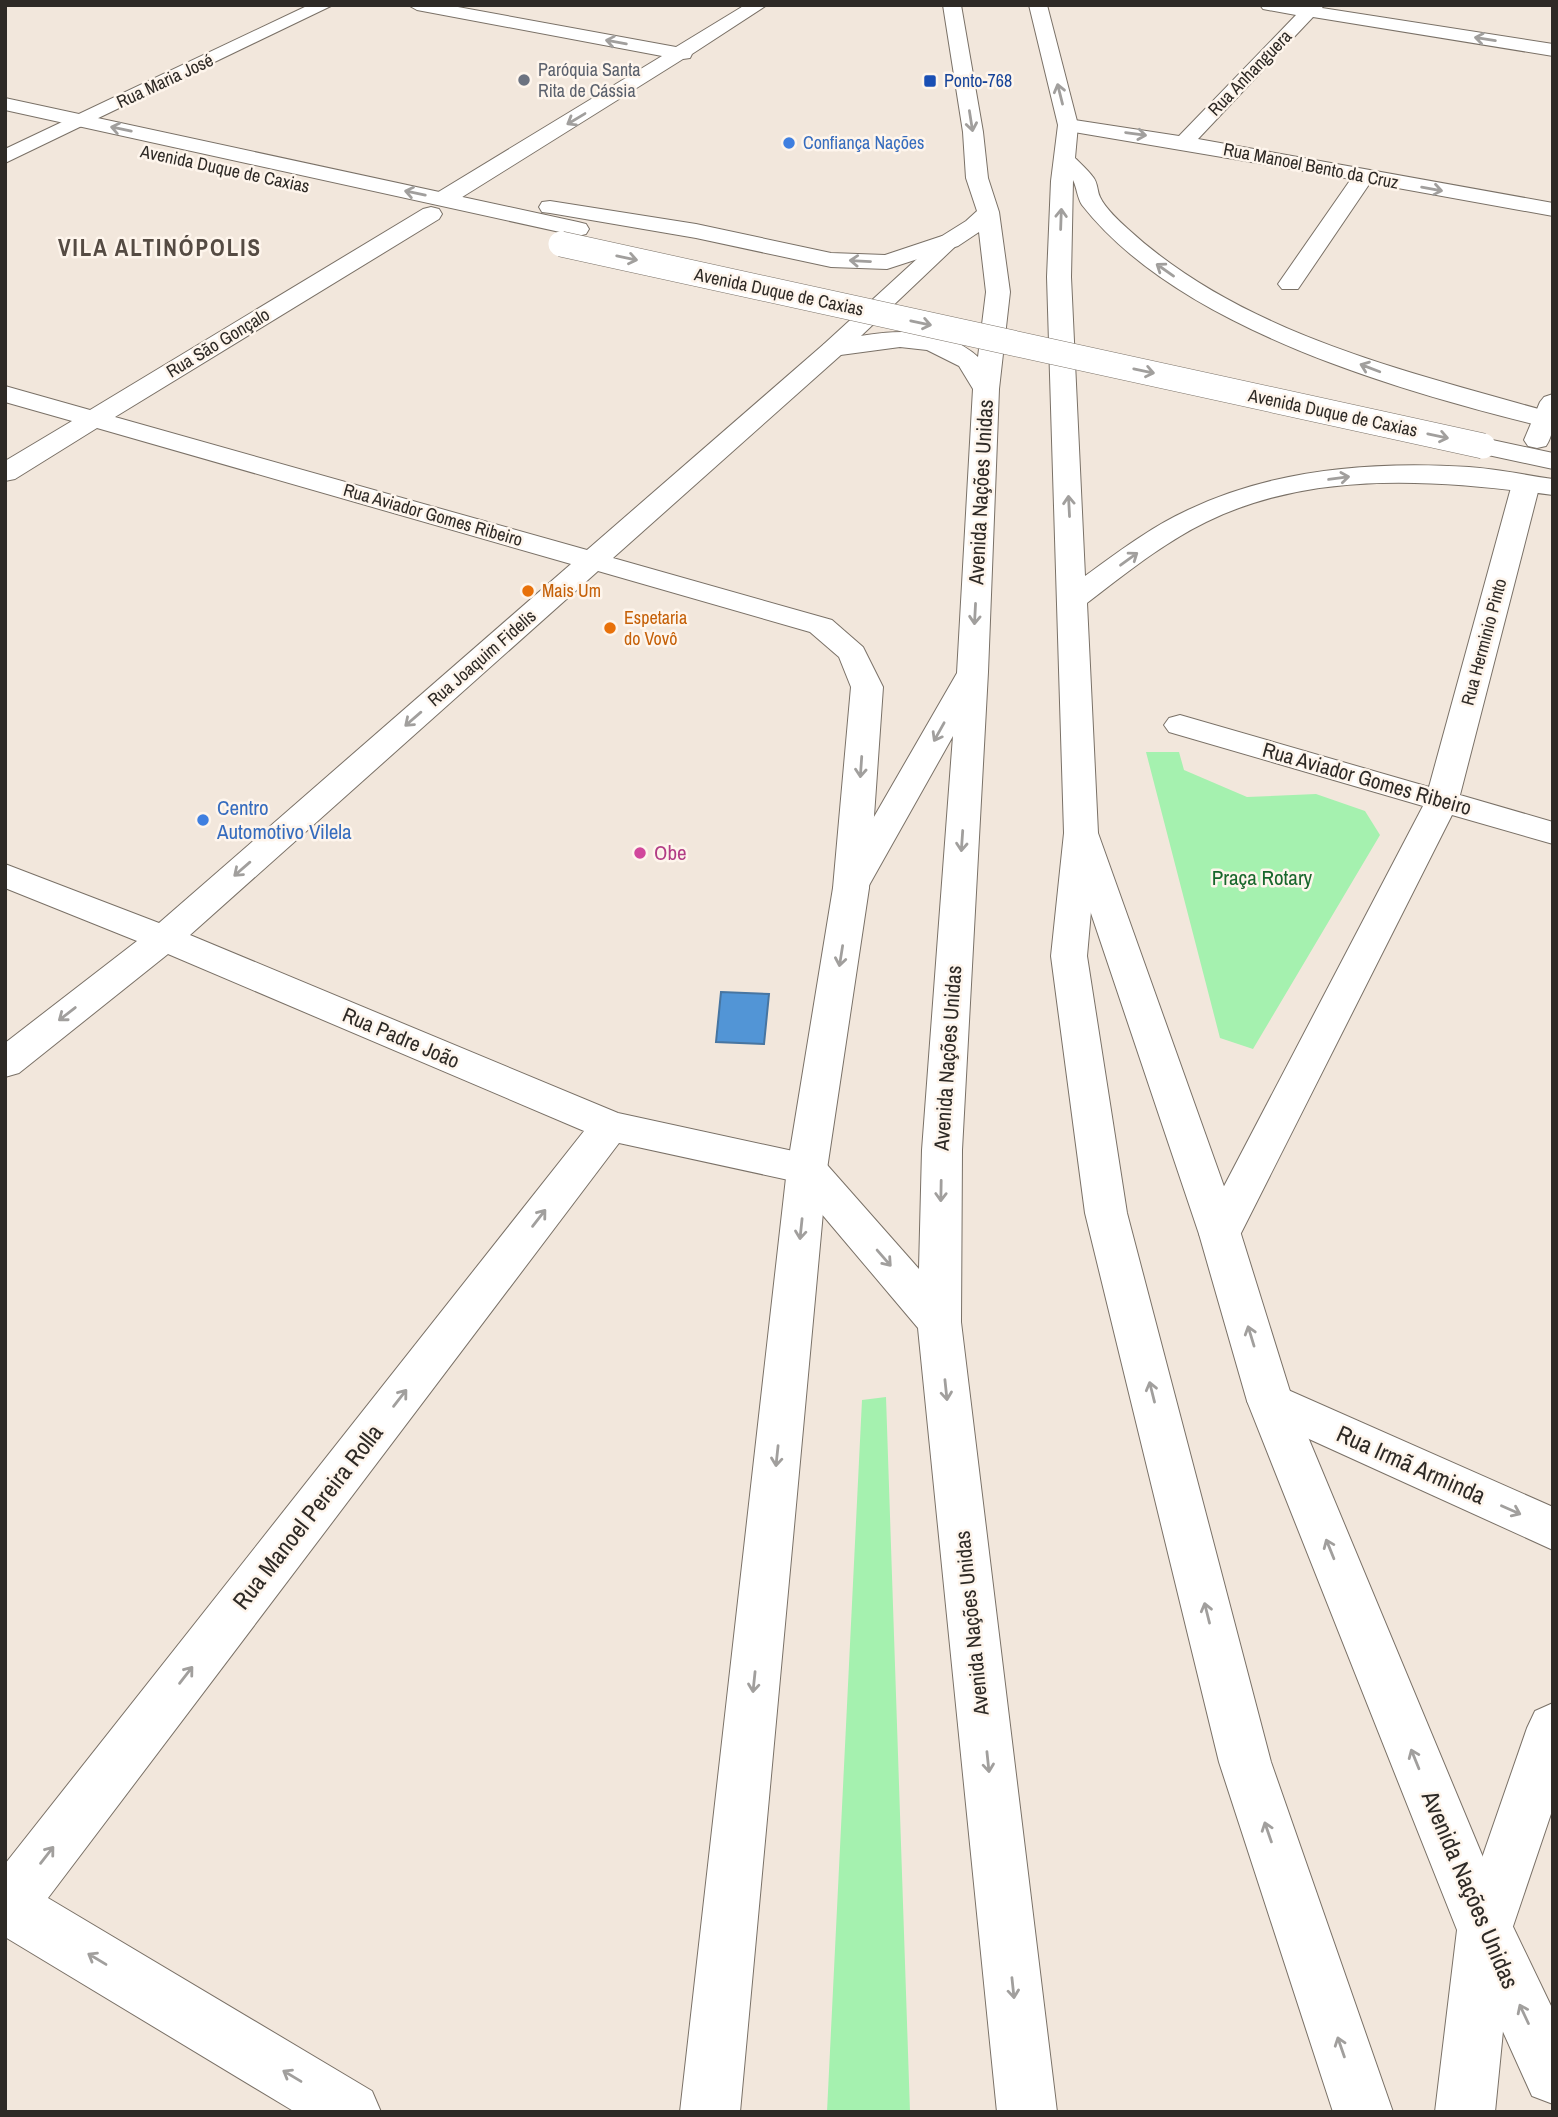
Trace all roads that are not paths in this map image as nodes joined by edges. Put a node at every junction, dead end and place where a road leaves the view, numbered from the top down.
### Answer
1 (324, 5) edge
2 (417, 5) edge
3 (758, 5) edge
4 (953, 5) edge
5 (1038, 5) edge
6 (1269, 5) edge
7 (1312, 8) edge
8 (1553, 50) edge
9 (683, 54) junction
10 (5, 104) edge
11 (5, 120) edge
12 (82, 120) junction
13 (1068, 125) junction
14 (57, 132) junction
15 (1185, 141) junction
16 (5, 157) edge
17 (1066, 161) junction
18 (1363, 177) junction
19 (443, 205) junction
20 (1553, 210) edge
21 (988, 212) junction
22 (950, 242) junction
23 (1290, 284) dead end
24 (833, 349) junction
25 (986, 389) junction
26 (5, 394) edge
27 (94, 418) junction
28 (1549, 431) edge
29 (5, 473) edge
30 (1539, 485) edge
31 (593, 560) junction
32 (1074, 598) junction
33 (973, 672) junction
34 (1180, 725) dead end
35 (1442, 801) junction
36 (1081, 833) junction
37 (1553, 833) edge
38 (5, 875) edge
39 (851, 888) junction
40 (164, 938) junction
41 (5, 1063) edge
42 (610, 1126) junction
43 (807, 1169) junction
44 (1220, 1234) junction
45 (939, 1322) junction
46 (1270, 1401) junction
47 (1553, 1529) edge
48 (1553, 1728) edge
49 (6, 1906) edge
50 (1485, 1930) junction
51 (1553, 2076) edge
52 (351, 2112) edge
53 (710, 2112) edge
54 (1027, 2112) edge
55 (1363, 2112) edge
56 (1465, 2112) edge

1 - 12 street, Rua Maria José
9 -> 2 street
3 - 9 street, Rua São Gonçalo
4 -> 21 street, Avenida Nações Unidas
13 -> 5 street, Avenida Nações Unidas
6 - 7 street
8 -> 7 street
7 - 15 street, Rua Anhanguera
9 -> 19 street, Rua São Gonçalo
10 - 12 street, Avenida Duque de Caxias
11 - 14 street, Avenida Duque de Caxias
12 - 14 street, Rua Maria José
19 -> 12 street, Avenida Duque de Caxias
13 -> 15 street, Rua Manoel Bento da Cruz
13 - 17 street, Avenida Nações Unidas
14 - 16 street, Rua Maria José
14 - 19 street, Avenida Duque de Caxias
15 - 18 street, Rua Manoel Bento da Cruz
28 -> 17 street
32 -> 17 street, Avenida Nações Unidas
18 -> 20 street, Rua Manoel Bento da Cruz
18 - 23 street
22 -> 19 street
19 - 27 street, Rua São Gonçalo
19 - 28 street, Avenida Duque de Caxias, bridge
21 - 22 street
21 - 25 street, Avenida Nações Unidas
22 - 24 street, Rua Joaquim Fidelis
24 - 25 street
24 - 31 street, Rua Joaquim Fidelis
25 -> 33 street, Avenida Nações Unidas
26 - 27 street, Rua Aviador Gomes Ribeiro
27 - 29 street, Rua São Gonçalo
27 - 31 street, Rua Aviador Gomes Ribeiro
32 -> 30 street
30 - 35 street, Rua Herminio Pinto
31 -> 39 street, Rua Aviador Gomes Ribeiro
31 -> 40 street, Rua Joaquim Fidelis
32 - 36 street, Avenida Nações Unidas
33 -> 39 street
33 -> 45 street, Avenida Nações Unidas
34 - 35 street, Rua Aviador Gomes Ribeiro
35 - 37 street, Rua Aviador Gomes Ribeiro
35 - 44 street
36 - 44 street, Avenida Nações Unidas
55 -> 36 street, Avenida Nações Unidas
38 - 40 street, Rua Padre João
39 -> 43 street
40 -> 41 street, Rua Joaquim Fidelis
40 - 42 street, Rua Padre João
42 - 43 street, Rua Padre João
49 -> 42 street, Rua Manoel Pereira Rolla
43 -> 45 street
43 -> 53 street
46 -> 44 street, Avenida Nações Unidas
45 -> 54 street, Avenida Nações Unidas
46 -> 47 street, Rua Irmã Arminda
50 -> 46 street, Avenida Nações Unidas
48 - 50 street
52 -> 49 street
51 -> 50 street, Avenida Nações Unidas
50 - 56 street

